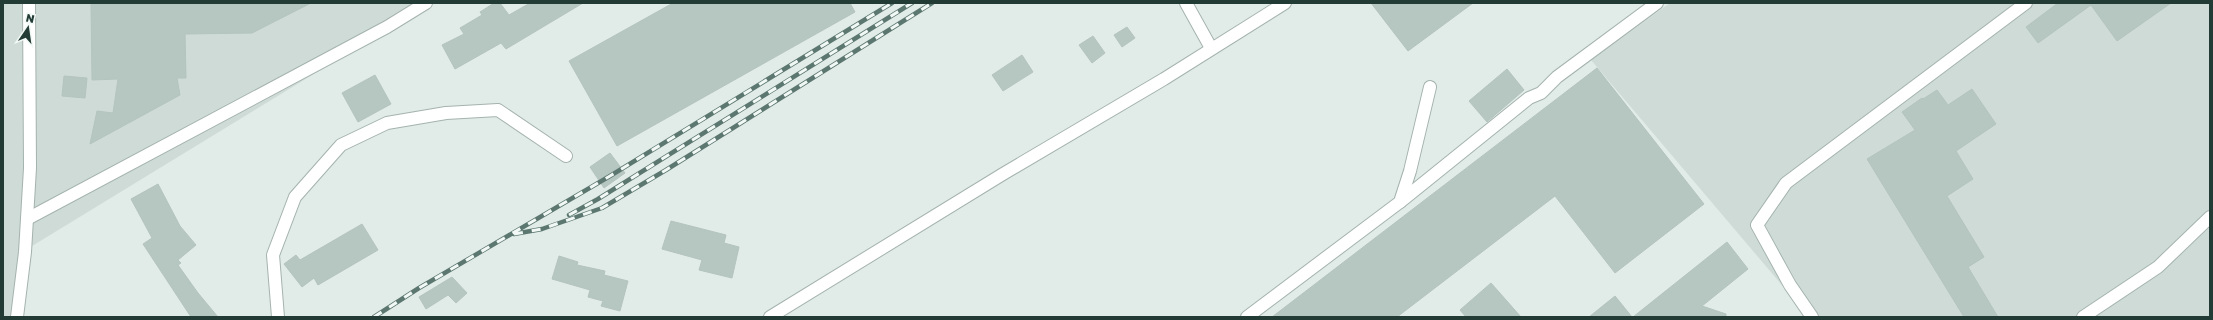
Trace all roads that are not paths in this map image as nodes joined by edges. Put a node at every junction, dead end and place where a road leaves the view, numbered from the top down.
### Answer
1 (29, 3) edge
2 (426, 3) edge
3 (1186, 3) edge
4 (1285, 3) edge
5 (1657, 3) edge
6 (2026, 3) edge
7 (1211, 48) junction
8 (1430, 87) dead end
9 (566, 156) dead end
10 (1400, 202) junction
11 (2210, 217) edge
12 (27, 219) junction
13 (17, 317) edge
14 (278, 317) edge
15 (770, 317) edge
16 (1247, 317) edge
17 (1812, 317) edge
18 (2083, 317) edge

1 - 12 street
2 - 12 street
3 - 7 street
4 - 7 street
5 - 10 street
6 - 17 street
7 - 15 street
8 - 10 street
9 - 14 street
10 - 16 street
11 - 18 street
12 - 13 street

